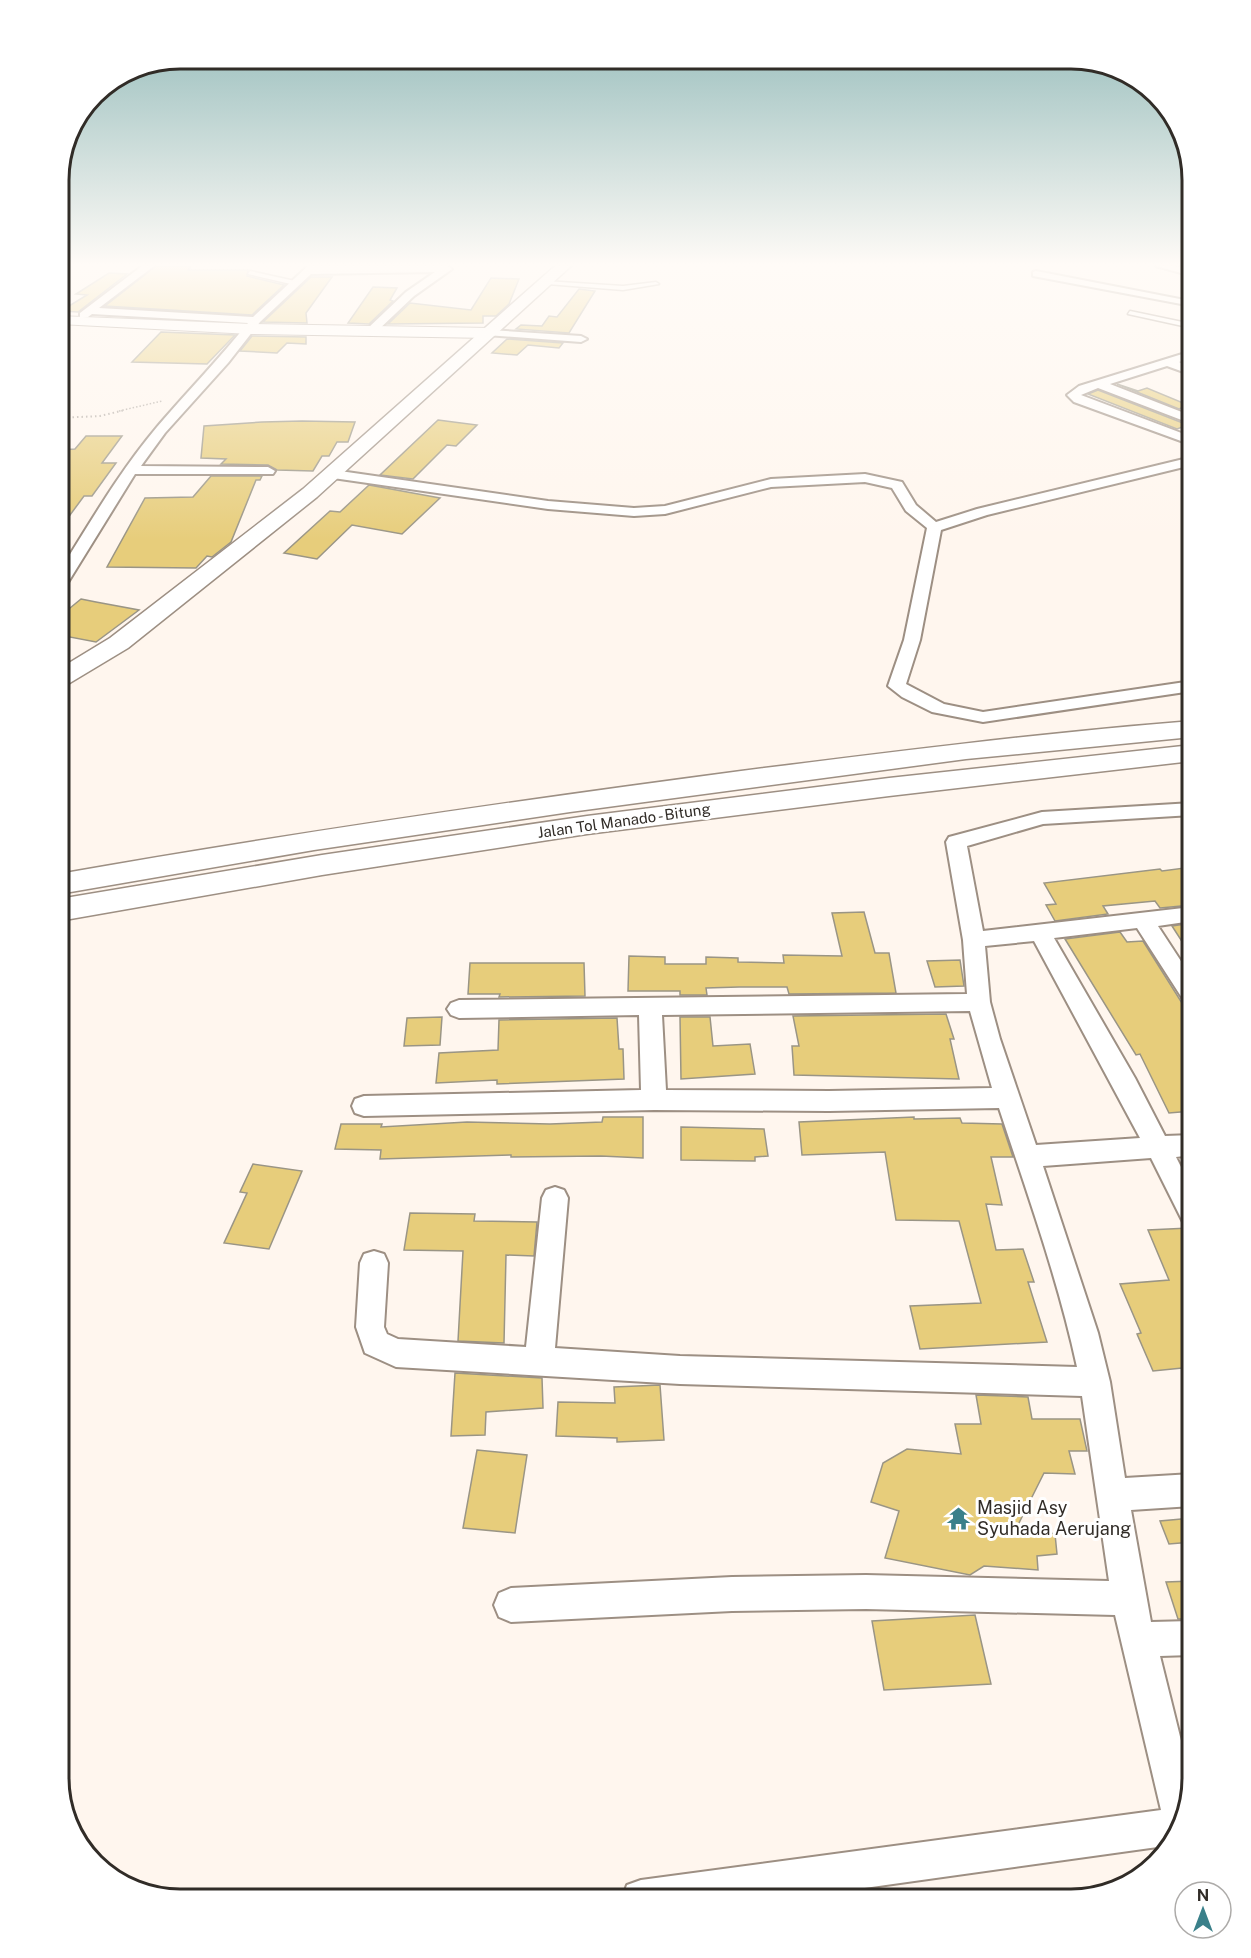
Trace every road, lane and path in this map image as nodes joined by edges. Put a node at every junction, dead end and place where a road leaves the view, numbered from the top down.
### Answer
1 (224, 357) edge
2 (463, 357) edge
3 (1182, 358) edge
4 (1168, 363) junction
5 (1182, 368) edge
6 (1146, 369) junction
7 (1165, 376) dead end
8 (1122, 377) junction
9 (1099, 384) junction
10 (1142, 385) dead end
11 (192, 395) junction
12 (1182, 416) edge
13 (69, 418) edge
14 (1182, 437) edge
15 (1182, 462) edge
16 (131, 470) junction
17 (268, 471) dead end
18 (333, 474) junction
19 (934, 527) junction
20 (69, 558) edge
21 (69, 673) edge
22 (1182, 687) edge
23 (1182, 730) edge
24 (1182, 754) edge
25 (1182, 810) edge
26 (584, 813) junction
27 (69, 882) edge
28 (69, 908) edge
29 (1182, 915) edge
30 (1142, 919) junction
31 (1041, 934) junction
32 (974, 940) junction
33 (1182, 980) edge
34 (979, 1002) junction
35 (650, 1006) junction
36 (459, 1009) dead end
37 (1008, 1098) junction
38 (654, 1100) junction
39 (364, 1106) dead end
40 (1182, 1146) edge
41 (1160, 1149) junction
42 (1027, 1156) junction
43 (1182, 1194) edge
44 (555, 1198) dead end
45 (374, 1263) dead end
46 (539, 1363) junction
47 (1095, 1382) junction
48 (1182, 1491) edge
49 (1111, 1495) junction
50 (1128, 1598) junction
51 (511, 1605) dead end
52 (1182, 1638) edge
53 (1138, 1640) junction
54 (1179, 1802) edge
55 (1170, 1828) edge
56 (712, 1889) edge

1 - 11 street
2 - 18 highway
3 - 4 street
4 - 5 street
4 - 6 street
6 - 7 street
6 - 8 street
8 - 9 street
8 - 10 street
9 - 12 street
9 - 14 street
11 - 13 path
11 - 16 street
15 - 19 street
16 - 17 street
16 - 20 street
18 - 19 street
18 - 21 highway
19 - 22 street
23 - 26 highway, Jalan Tol Manado - Bitung
24 - 26 highway, Jalan Tol Manado - Bitung
25 - 32 street
26 - 27 highway, Jalan Tol Manado - Bitung
26 - 28 highway, Jalan Tol Manado - Bitung
29 - 30 street
30 - 31 street
30 - 33 street
31 - 32 street
31 - 41 street
32 - 34 street
34 - 35 street
34 - 37 street
35 - 36 street
35 - 38 street
37 - 38 street
37 - 42 street
38 - 39 street
40 - 41 street
41 - 42 street
41 - 43 street
42 - 47 street
44 - 46 street
45 - 46 street
46 - 47 street
47 - 49 street
48 - 49 street
49 - 50 street
50 - 51 street
50 - 53 street
52 - 53 street
53 - 54 street
55 - 56 street

